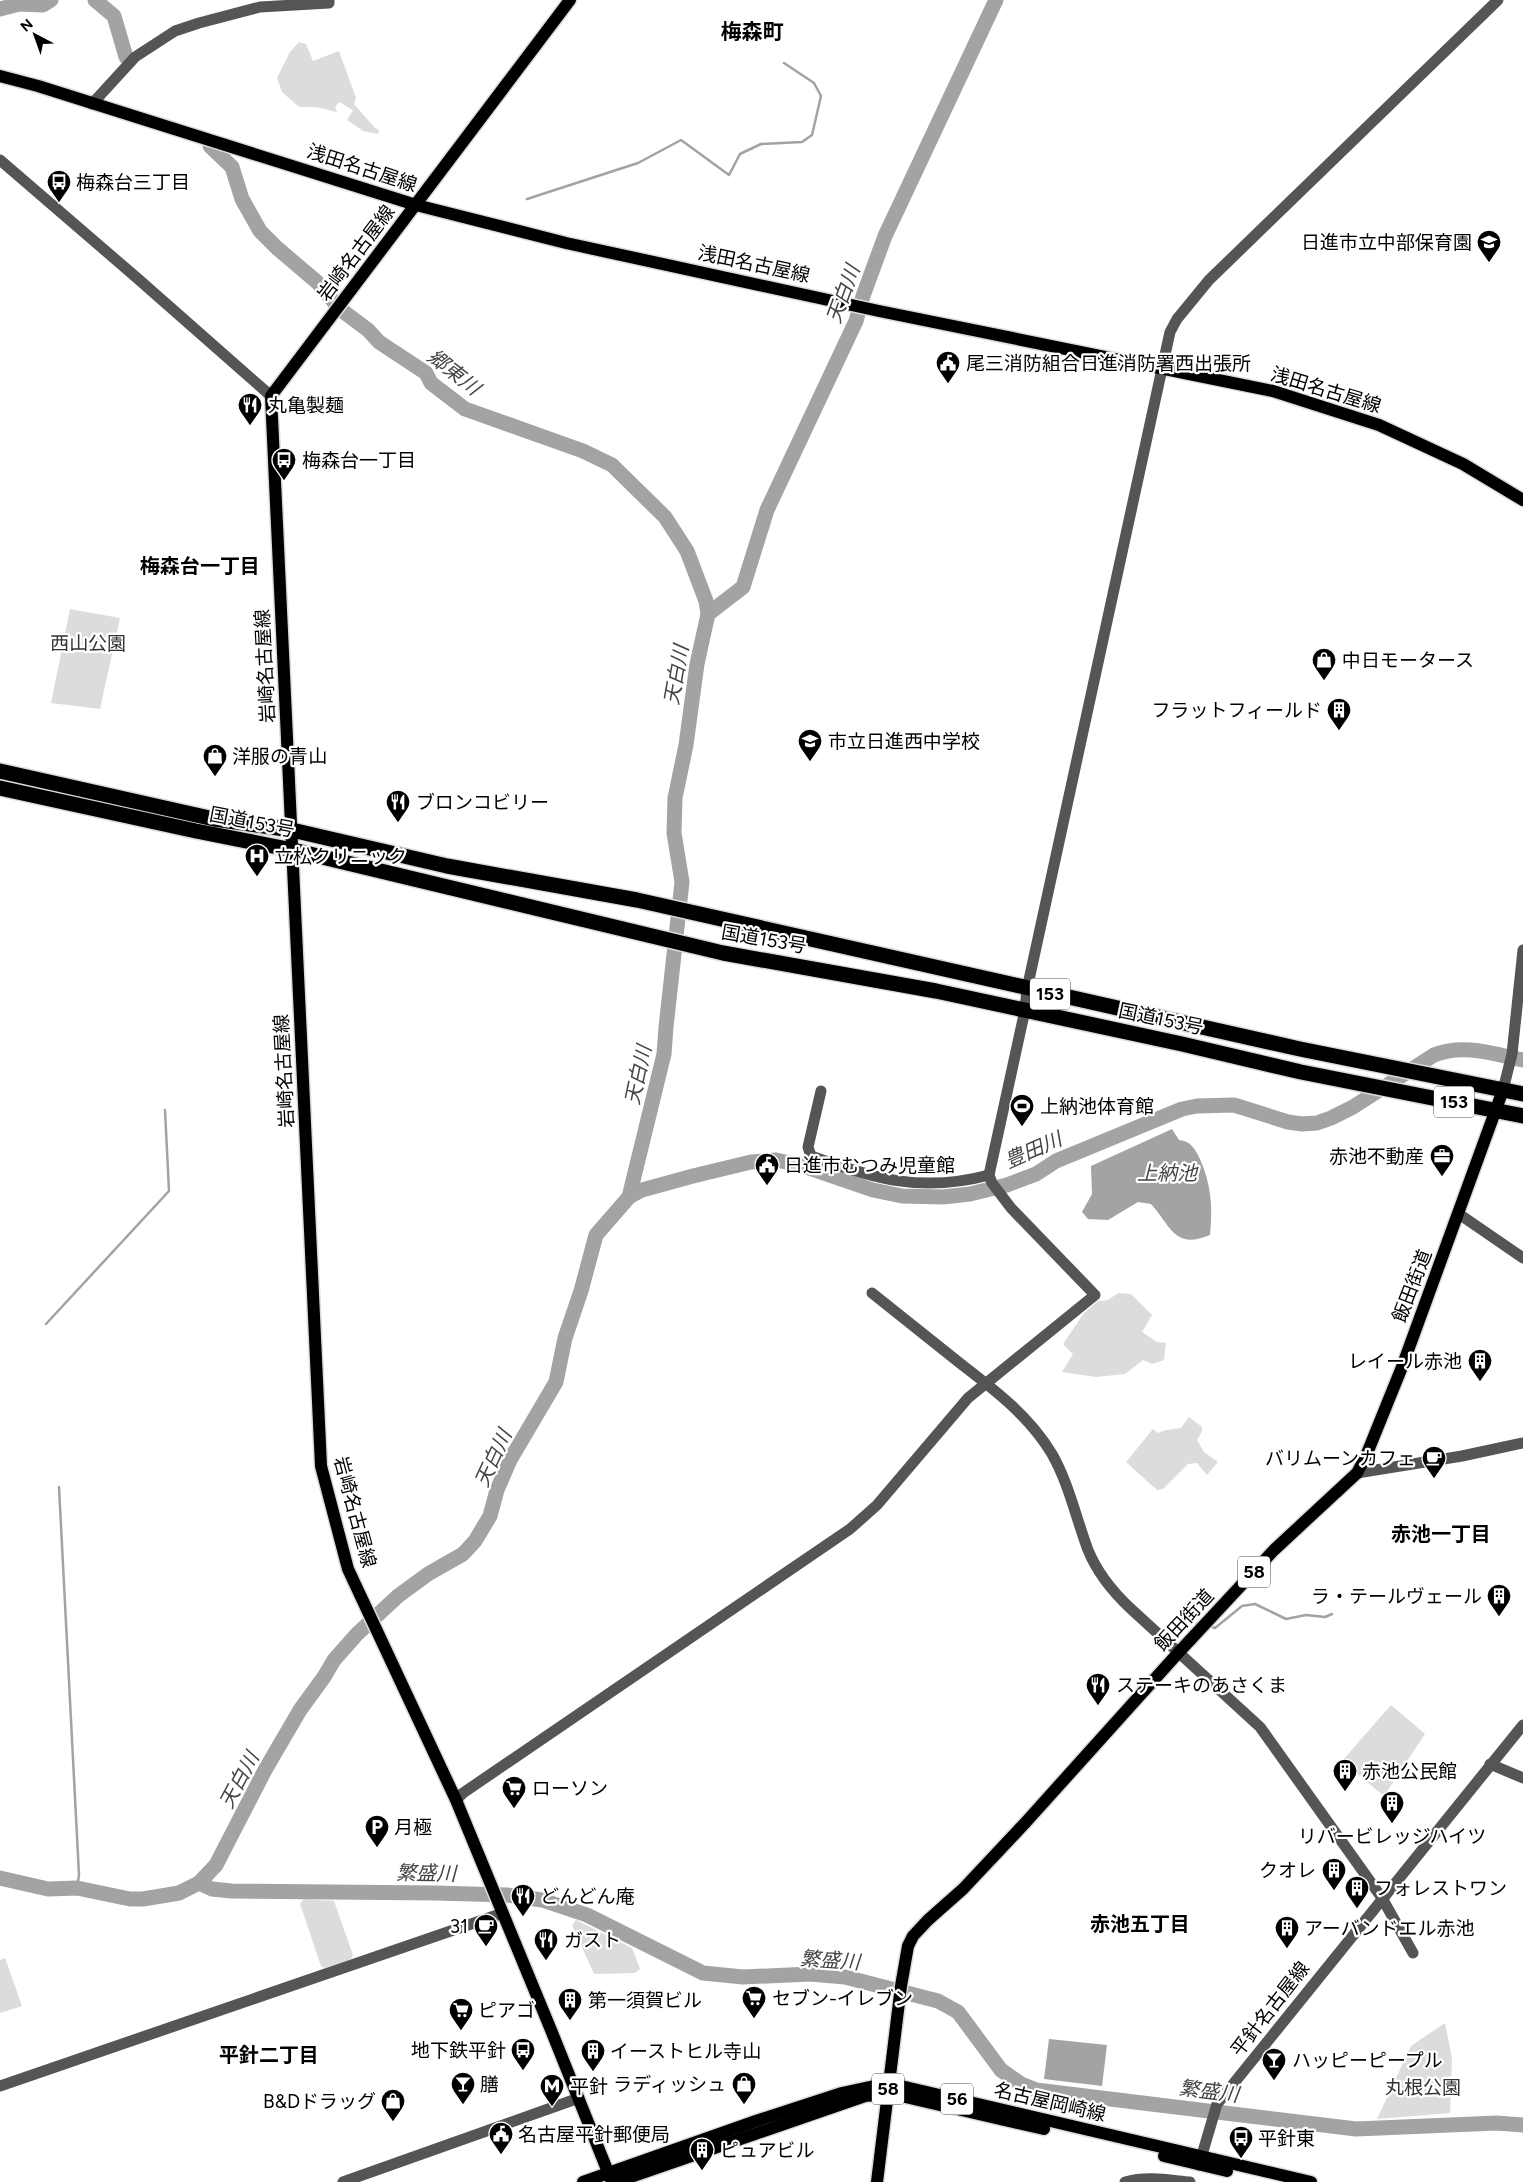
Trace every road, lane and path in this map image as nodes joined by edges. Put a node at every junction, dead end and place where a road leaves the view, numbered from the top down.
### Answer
1 (329, 0) edge
2 (570, 0) edge
3 (1498, 0) edge
4 (0, 76) edge
5 (92, 104) junction
6 (2, 166) edge
7 (416, 205) junction
8 (1162, 369) junction
9 (271, 396) junction
10 (1523, 500) edge
11 (0, 771) edge
12 (0, 788) edge
13 (292, 830) junction
14 (293, 850) junction
15 (1523, 950) edge
16 (1027, 989) junction
17 (1025, 1010) junction
18 (1505, 1088) junction
19 (821, 1091) dead end
20 (1523, 1094) edge
21 (1497, 1110) junction
22 (1523, 1116) edge
23 (993, 1183) junction
24 (1459, 1214) junction
25 (1523, 1258) edge
26 (872, 1293) dead end
27 (985, 1383) junction
28 (1523, 1443) edge
29 (1357, 1473) junction
30 (1179, 1652) junction
31 (1523, 1725) edge
32 (1490, 1764) junction
33 (1523, 1778) edge
34 (456, 1800) junction
35 (1382, 1898) junction
36 (503, 1913) junction
37 (1414, 1953) dead end
38 (0, 2086) edge
39 (888, 2089) junction
40 (579, 2098) junction
41 (1201, 2160) junction
42 (612, 2179) edge
43 (343, 2182) edge
44 (583, 2182) edge
45 (877, 2182) edge
46 (1125, 2182) edge
47 (1190, 2182) edge
48 (1273, 2182) edge
49 (1311, 2182) edge

1 - 5 street
2 - 7 main road, 岩崎名古屋線
3 - 8 street
4 - 5 main road, 浅田名古屋線
5 - 7 main road, 浅田名古屋線
6 - 9 street
7 - 8 main road, 浅田名古屋線
7 - 9 main road, 岩崎名古屋線
8 - 10 main road, 浅田名古屋線
8 - 16 street
9 - 13 main road, 岩崎名古屋線
11 - 13 highway, 国道153号 / 153
12 - 14 highway, 国道153号 / 153
13 - 14 main road, 岩崎名古屋線
13 - 16 highway, 国道153号 / 153
14 - 17 highway, 国道153号 / 153
14 - 34 main road, 岩崎名古屋線
15 - 18 street
16 - 17 street
16 - 18 highway, 国道153号 / 153
17 - 21 highway, 国道153号 / 153
17 - 23 street
18 - 20 highway, 国道153号 / 153
18 - 21 main road, 飯田街道 / 58
19 - 23 street
21 - 22 highway, 国道153号 / 153
21 - 24 main road, 飯田街道 / 58
23 - 27 street
24 - 25 street
24 - 29 main road, 飯田街道 / 58
26 - 27 street
27 - 30 street
27 - 34 street
28 - 29 street
29 - 30 main road, 飯田街道 / 58
30 - 35 street
30 - 39 main road, 飯田街道 / 58
31 - 32 street, 平針名古屋線
32 - 33 street
32 - 35 street, 平針名古屋線
34 - 36 main road, 岩崎名古屋線
35 - 37 street
35 - 41 street, 平針名古屋線
36 - 38 street
36 - 40 main road, 岩崎名古屋線
39 - 41 main road, 名古屋岡崎線 / 56
39 - 42 main road, 名古屋岡崎線 / 56
39 - 45 main road, 飯田街道 / 58
40 - 42 main road, 岩崎名古屋線
40 - 43 street
41 - 48 main road, 名古屋岡崎線 / 56
41 - 49 main road, 名古屋岡崎線 / 56
42 - 44 main road, 名古屋岡崎線 / 56
46 - 47 street

